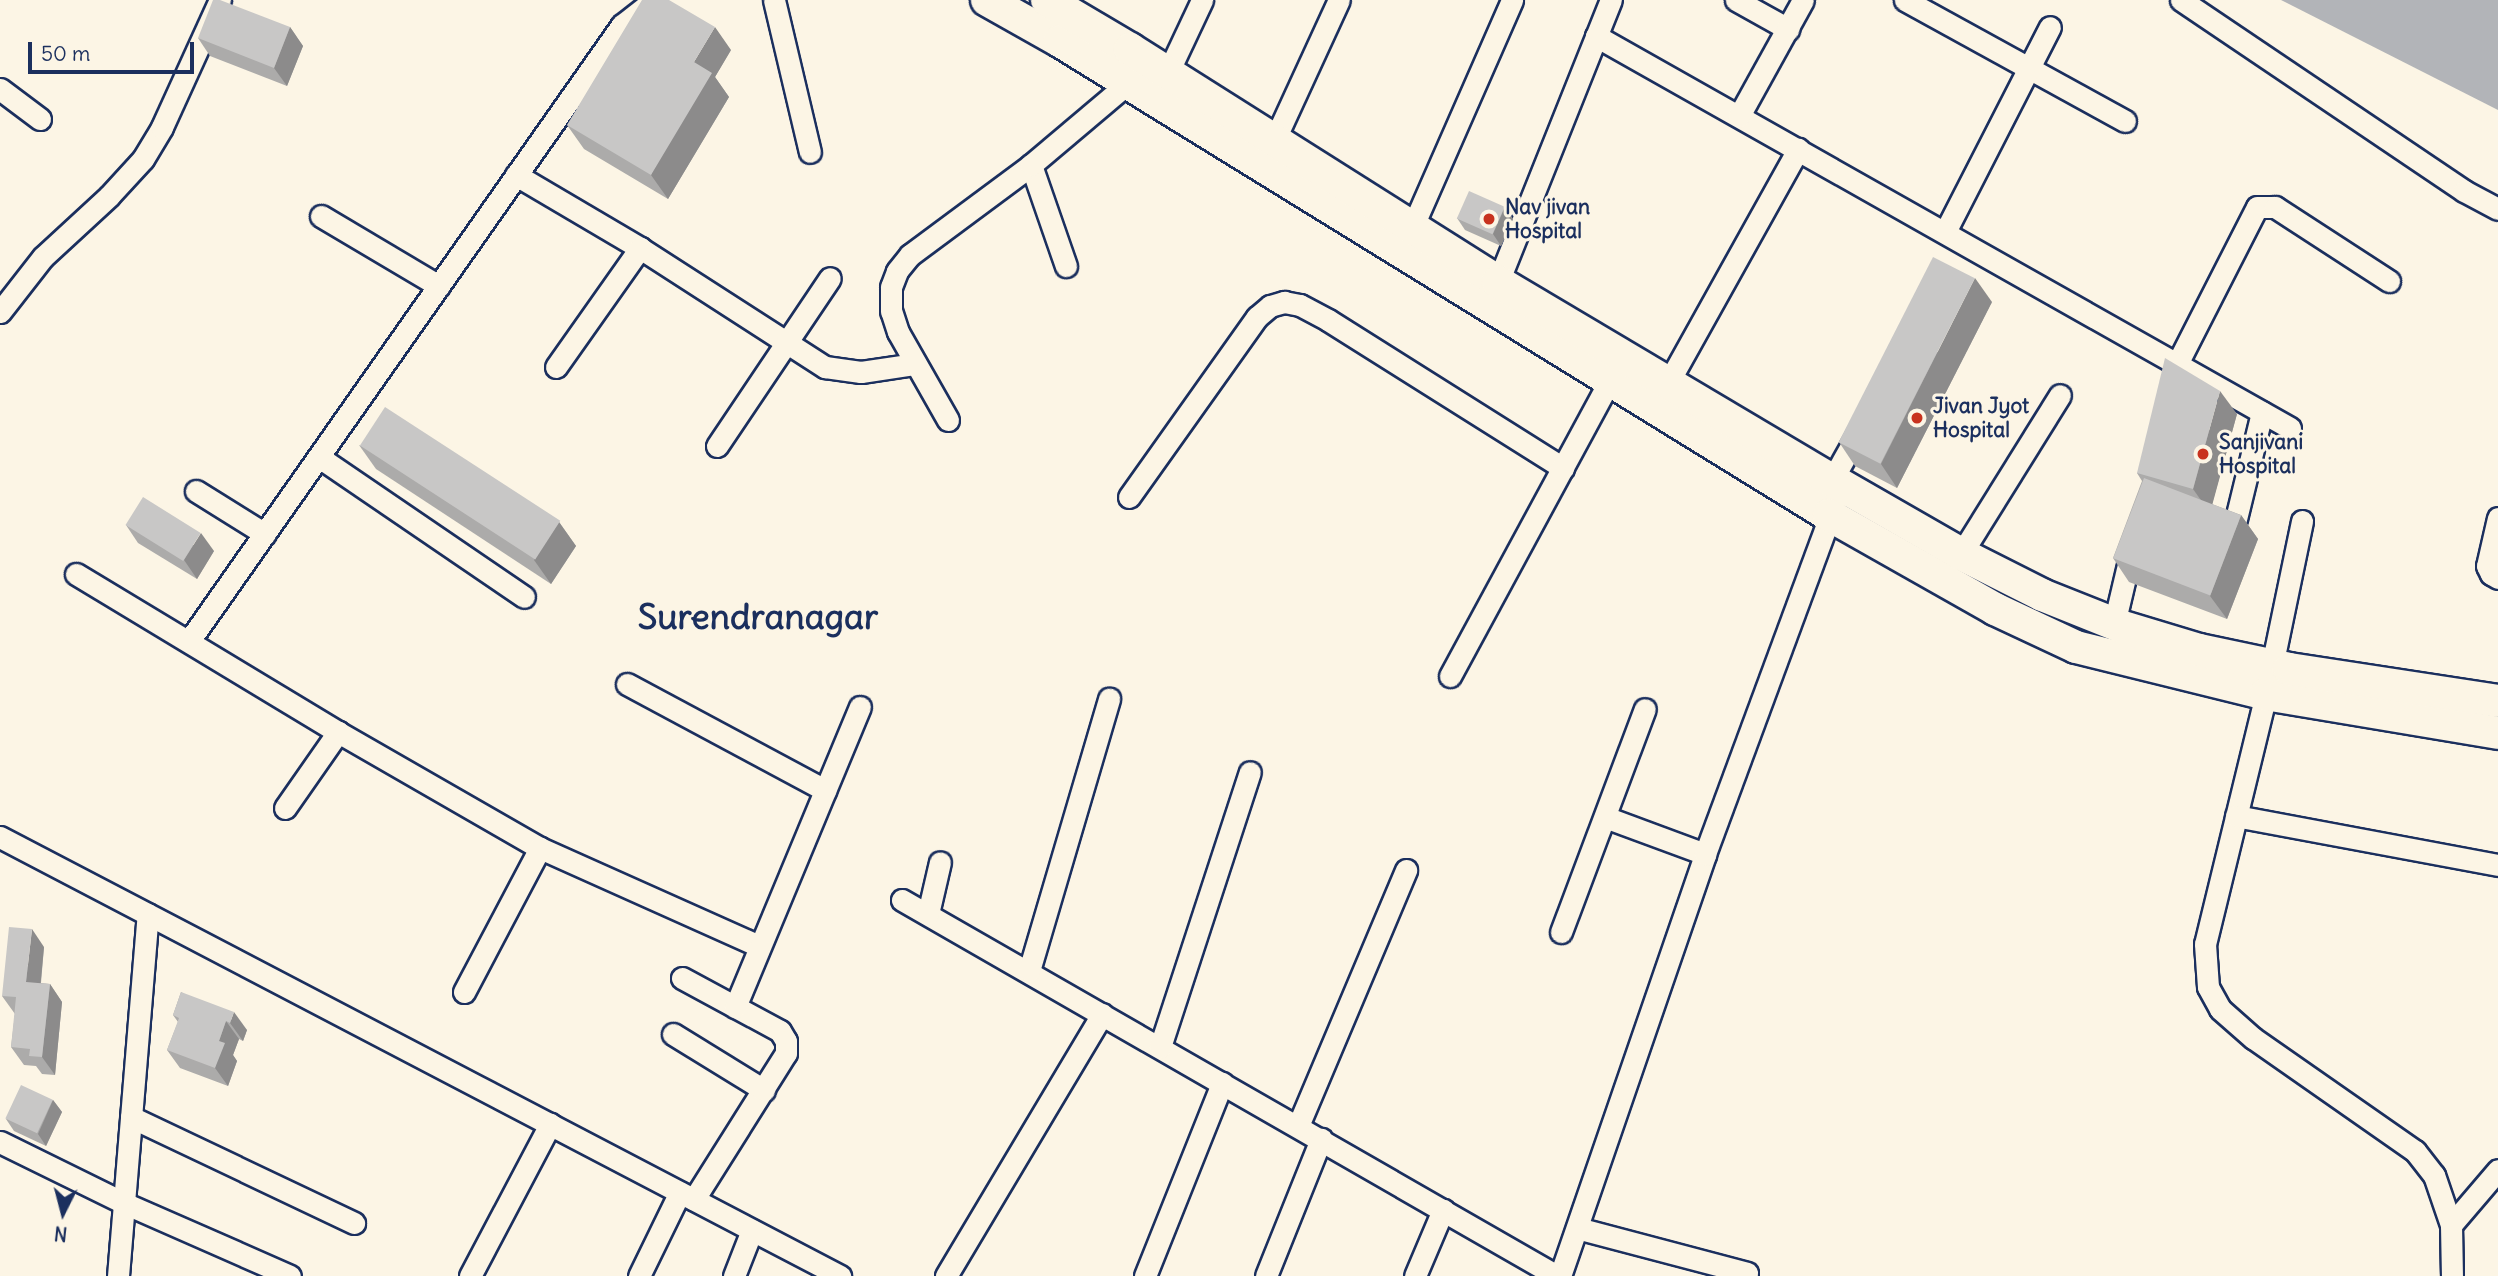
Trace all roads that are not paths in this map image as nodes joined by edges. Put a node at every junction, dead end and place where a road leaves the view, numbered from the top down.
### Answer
1 (220, 0) edge
2 (654, 0) edge
3 (774, 0) edge
4 (988, 0) edge
5 (1047, 0) edge
6 (1202, 0) edge
7 (1339, 0) edge
8 (1512, 0) edge
9 (1611, 0) edge
10 (1736, 0) edge
11 (1803, 0) edge
12 (1905, 0) edge
13 (2181, 0) edge
14 (2050, 27) dead end
15 (1787, 29) junction
16 (1596, 36) junction
17 (2029, 68) junction
18 (1150, 85) junction
19 (0, 89) edge
20 (1739, 116) junction
21 (40, 119) dead end
22 (2124, 121) dead end
23 (1274, 141) junction
24 (1798, 149) junction
25 (810, 152) dead end
26 (1031, 165) junction
27 (516, 175) junction
28 (2498, 209) edge
29 (321, 216) dead end
30 (1412, 228) junction
31 (1945, 232) junction
32 (640, 248) junction
33 (1066, 266) dead end
34 (830, 278) dead end
35 (2389, 281) dead end
36 (1498, 282) junction
37 (439, 286) junction
38 (3, 303) edge
39 (787, 342) junction
40 (915, 364) junction
41 (2177, 364) junction
42 (556, 367) dead end
43 (1609, 382) junction
44 (1668, 383) junction
45 (2060, 395) dead end
46 (2168, 403) edge
47 (1872, 408) edge
48 (2262, 412) junction
49 (948, 420) dead end
50 (2290, 428) dead end
51 (718, 446) dead end
52 (319, 457) junction
53 (1563, 468) junction
54 (1837, 483) junction
55 (196, 491) dead end
56 (1129, 497) dead end
57 (1829, 516) junction
58 (2498, 518) edge
59 (2236, 520) edge
60 (2302, 521) dead end
61 (2136, 533) edge
62 (265, 534) junction
63 (1961, 554) junction
64 (76, 574) dead end
65 (2498, 578) edge
66 (524, 597) dead end
67 (2114, 624) junction
68 (189, 641) junction
69 (1450, 676) dead end
70 (2269, 680) junction
71 (627, 684) dead end
72 (1110, 699) dead end
73 (2498, 701) edge
74 (860, 706) dead end
75 (1646, 709) dead end
76 (338, 732) junction
77 (2498, 733) edge
78 (1250, 772) dead end
79 (825, 790) junction
80 (285, 808) dead end
81 (2236, 816) junction
82 (1605, 817) junction
83 (3, 846) edge
84 (540, 848) junction
85 (1705, 854) junction
86 (940, 862) dead end
87 (2498, 866) edge
88 (1406, 870) dead end
89 (902, 900) dead end
90 (148, 914) junction
91 (928, 914) junction
92 (1562, 932) dead end
93 (760, 946) junction
94 (1029, 971) junction
95 (682, 978) dead end
96 (464, 992) dead end
97 (735, 1007) junction
98 (1102, 1014) junction
99 (673, 1034) dead end
100 (1160, 1046) junction
101 (1222, 1083) junction
102 (764, 1090) junction
103 (131, 1117) junction
104 (550, 1124) junction
105 (1298, 1126) junction
106 (1321, 1139) junction
107 (1, 1143) edge
108 (2498, 1170) edge
109 (687, 1196) junction
110 (124, 1203) junction
111 (1443, 1210) junction
112 (354, 1223) dead end
113 (2451, 1225) junction
114 (1577, 1228) junction
115 (752, 1230) junction
116 (1747, 1273) dead end
117 (118, 1276) edge
118 (290, 1276) edge
119 (470, 1276) edge
120 (639, 1276) edge
121 (734, 1276) edge
122 (840, 1276) edge
123 (946, 1276) edge
124 (1145, 1276) edge
125 (1266, 1276) edge
126 (1415, 1276) edge
127 (1558, 1276) edge
128 (2452, 1276) edge

1 - 38 street
2 - 27 street
3 - 25 street
4 - 18 highway
5 - 18 highway
6 - 18 street
7 - 23 street
8 - 30 street
9 - 16 street
10 - 15 street
11 - 15 street
12 - 17 street
13 - 28 street
14 - 17 street
15 - 20 street
16 - 20 street
16 - 36 street
17 - 22 street
17 - 31 street
18 - 23 highway
18 - 26 street
18 - 43 highway
19 - 21 street
20 - 24 street
23 - 30 highway
24 - 31 street
24 - 44 street
26 - 33 street
26 - 40 street
27 - 32 street
27 - 37 street
29 - 37 street
30 - 36 highway
31 - 41 street
32 - 39 street
32 - 42 street
34 - 39 street
35 - 41 street
36 - 44 highway
37 - 52 street
39 - 40 street
39 - 51 street
40 - 49 street
41 - 46 street
41 - 48 street
43 - 53 street
43 - 57 highway
44 - 54 highway
45 - 63 street
47 - 54 street
48 - 50 street
48 - 59 street
52 - 62 street
52 - 66 street
53 - 56 street
53 - 69 street
54 - 57 street
54 - 63 highway
55 - 62 street
57 - 70 highway
57 - 85 street
58 - 65 street
60 - 70 street
61 - 67 street
62 - 68 street
63 - 67 highway
64 - 68 street
67 - 70 highway
68 - 76 street
70 - 73 highway
70 - 77 highway
70 - 81 street
71 - 79 street
72 - 94 street
74 - 79 street
75 - 82 street
76 - 80 street
76 - 84 street
78 - 100 street
79 - 93 street
81 - 87 street
81 - 113 street
82 - 85 street
82 - 92 street
83 - 90 street
84 - 93 street
84 - 96 street
85 - 114 street
86 - 91 street
88 - 105 street
89 - 91 street
90 - 103 street
90 - 104 street
91 - 94 street
93 - 97 street
94 - 98 street
95 - 97 street
97 - 102 street
98 - 100 street
98 - 123 street
99 - 102 street
100 - 101 street
101 - 105 street
101 - 124 street
102 - 109 street
103 - 110 street
103 - 112 street
104 - 109 street
104 - 119 street
105 - 106 street
106 - 111 street
106 - 125 street
107 - 110 street
108 - 113 street
109 - 115 street
109 - 120 street
110 - 117 street
110 - 118 street
111 - 126 street
111 - 127 street
113 - 128 street
114 - 116 street
114 - 127 street
115 - 121 street
115 - 122 street

